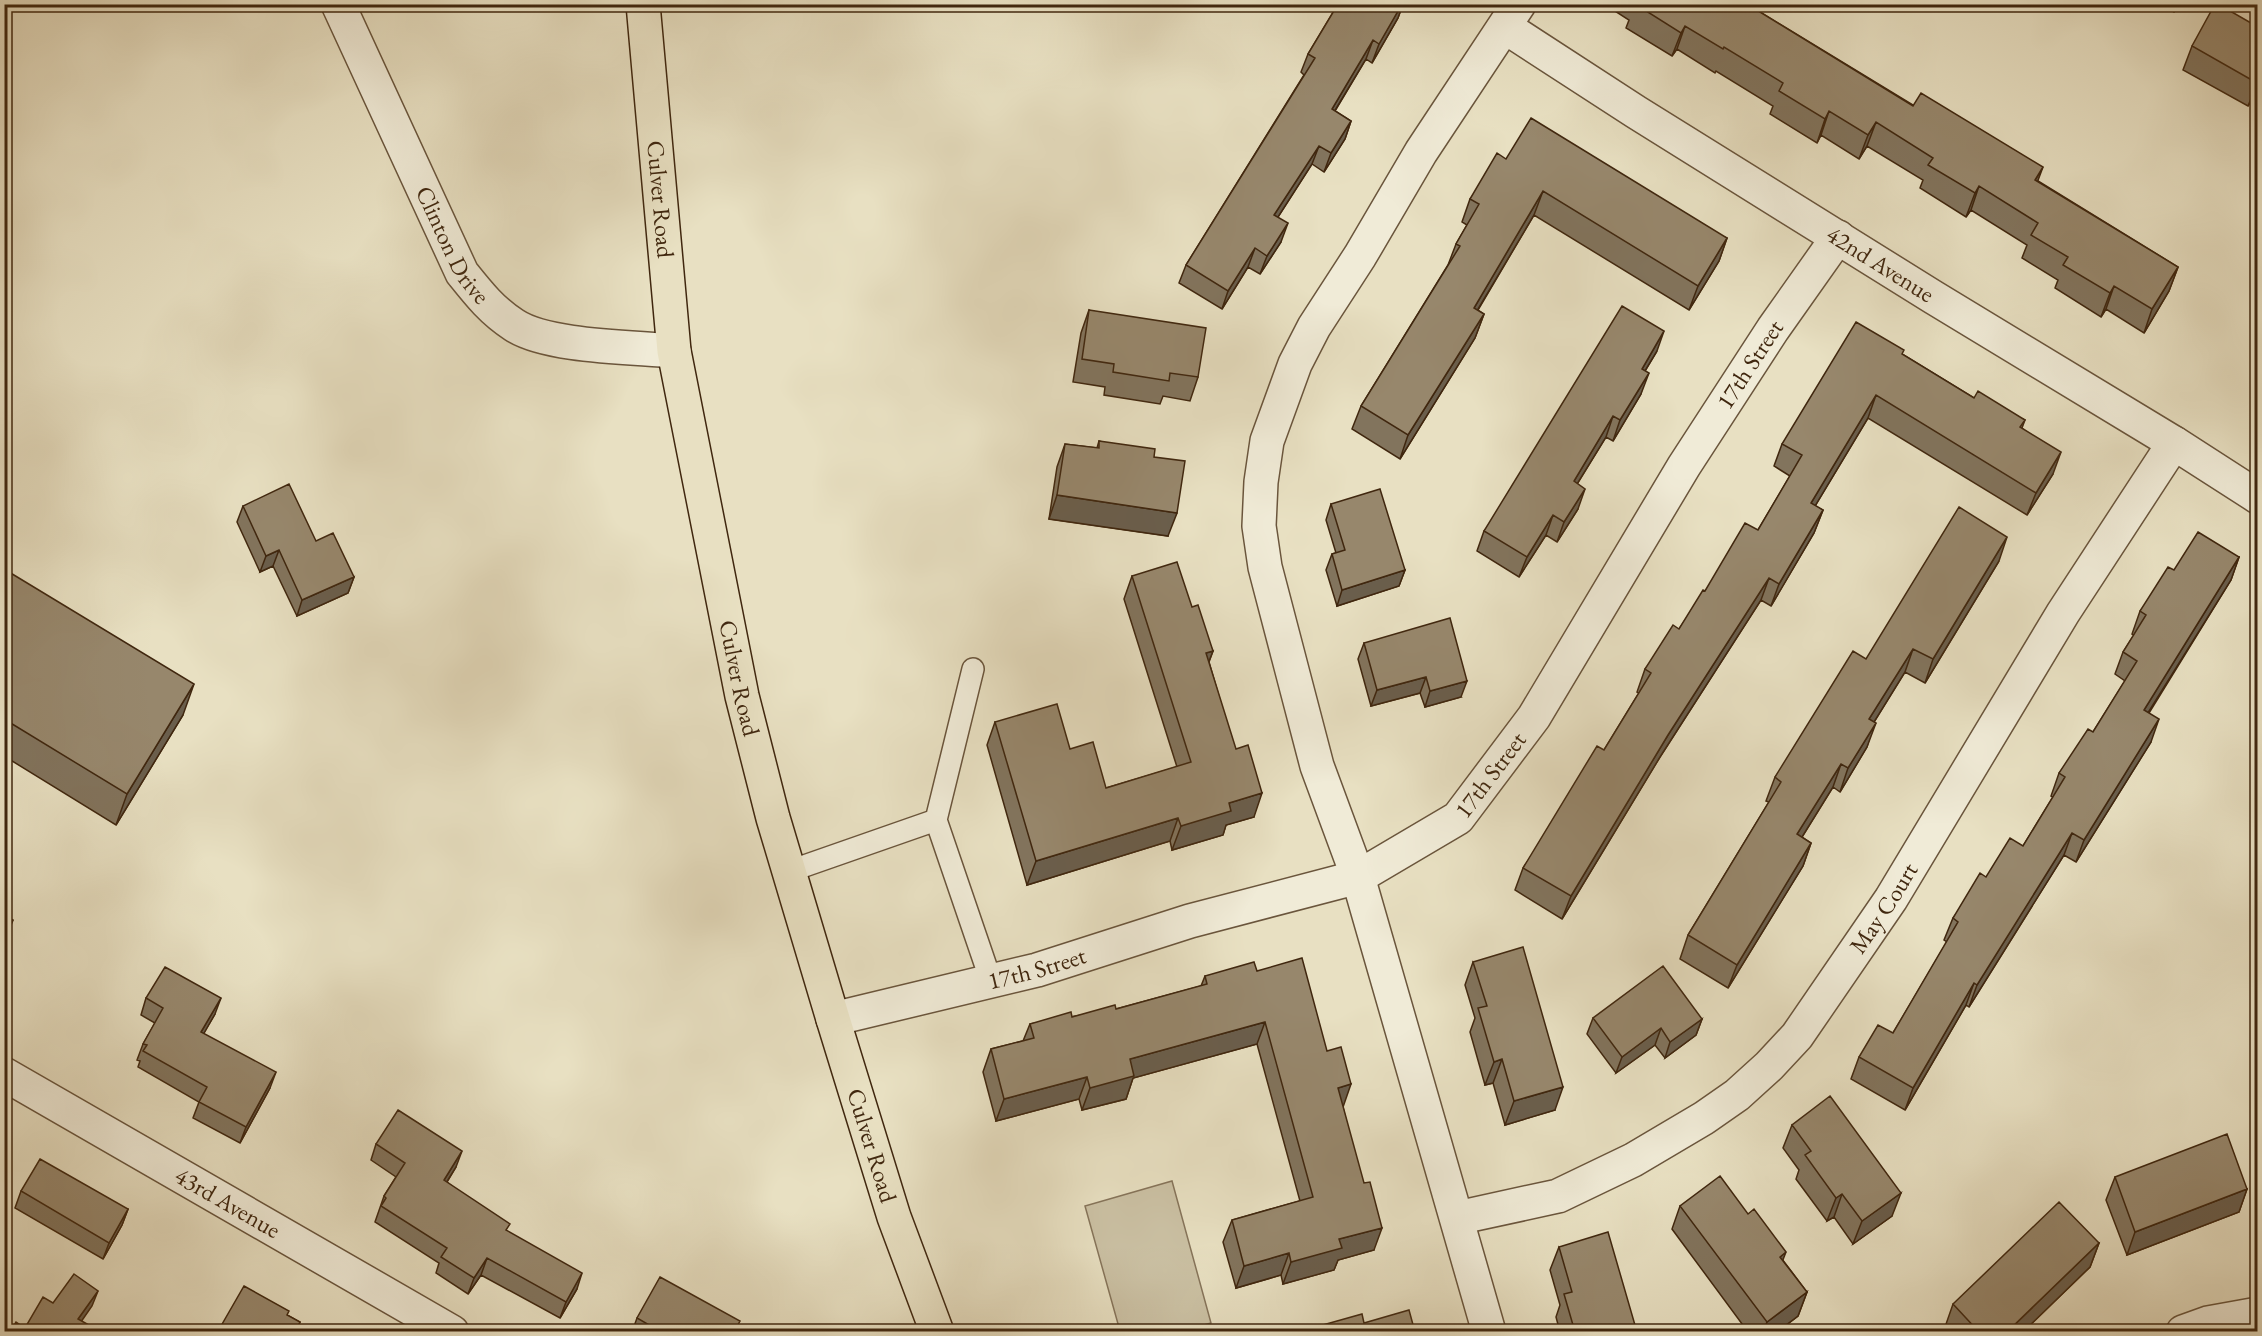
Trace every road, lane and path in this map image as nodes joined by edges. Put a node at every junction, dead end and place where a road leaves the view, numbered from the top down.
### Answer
1 (338, 4) edge
2 (643, 4) edge
3 (1512, 16) edge
4 (1838, 237) junction
5 (674, 351) junction
6 (2174, 443) junction
7 (2258, 497) edge
8 (973, 669) dead end
9 (936, 820) junction
10 (790, 871) junction
11 (1358, 877) junction
12 (991, 981) junction
13 (833, 1019) junction
14 (4, 1074) edge
15 (1457, 1218) junction
16 (2258, 1314) edge
17 (452, 1332) edge
18 (937, 1332) edge
19 (1489, 1332) edge
20 (2183, 1332) edge

1 - 5 street, Clinton Drive
2 - 5 main road, Culver Road
3 - 4 street, 42nd Avenue
3 - 11 street
4 - 6 street, 42nd Avenue
4 - 11 street, 17th Street
5 - 10 main road, Culver Road
6 - 7 street, 42nd Avenue
6 - 15 street, May Court
8 - 9 lane
9 - 10 lane
9 - 12 lane
10 - 13 main road, Culver Road
11 - 12 street, 17th Street
11 - 15 street
12 - 13 street, 17th Street
13 - 18 main road, Culver Road
14 - 17 street, 43rd Avenue
15 - 19 street
16 - 20 street

